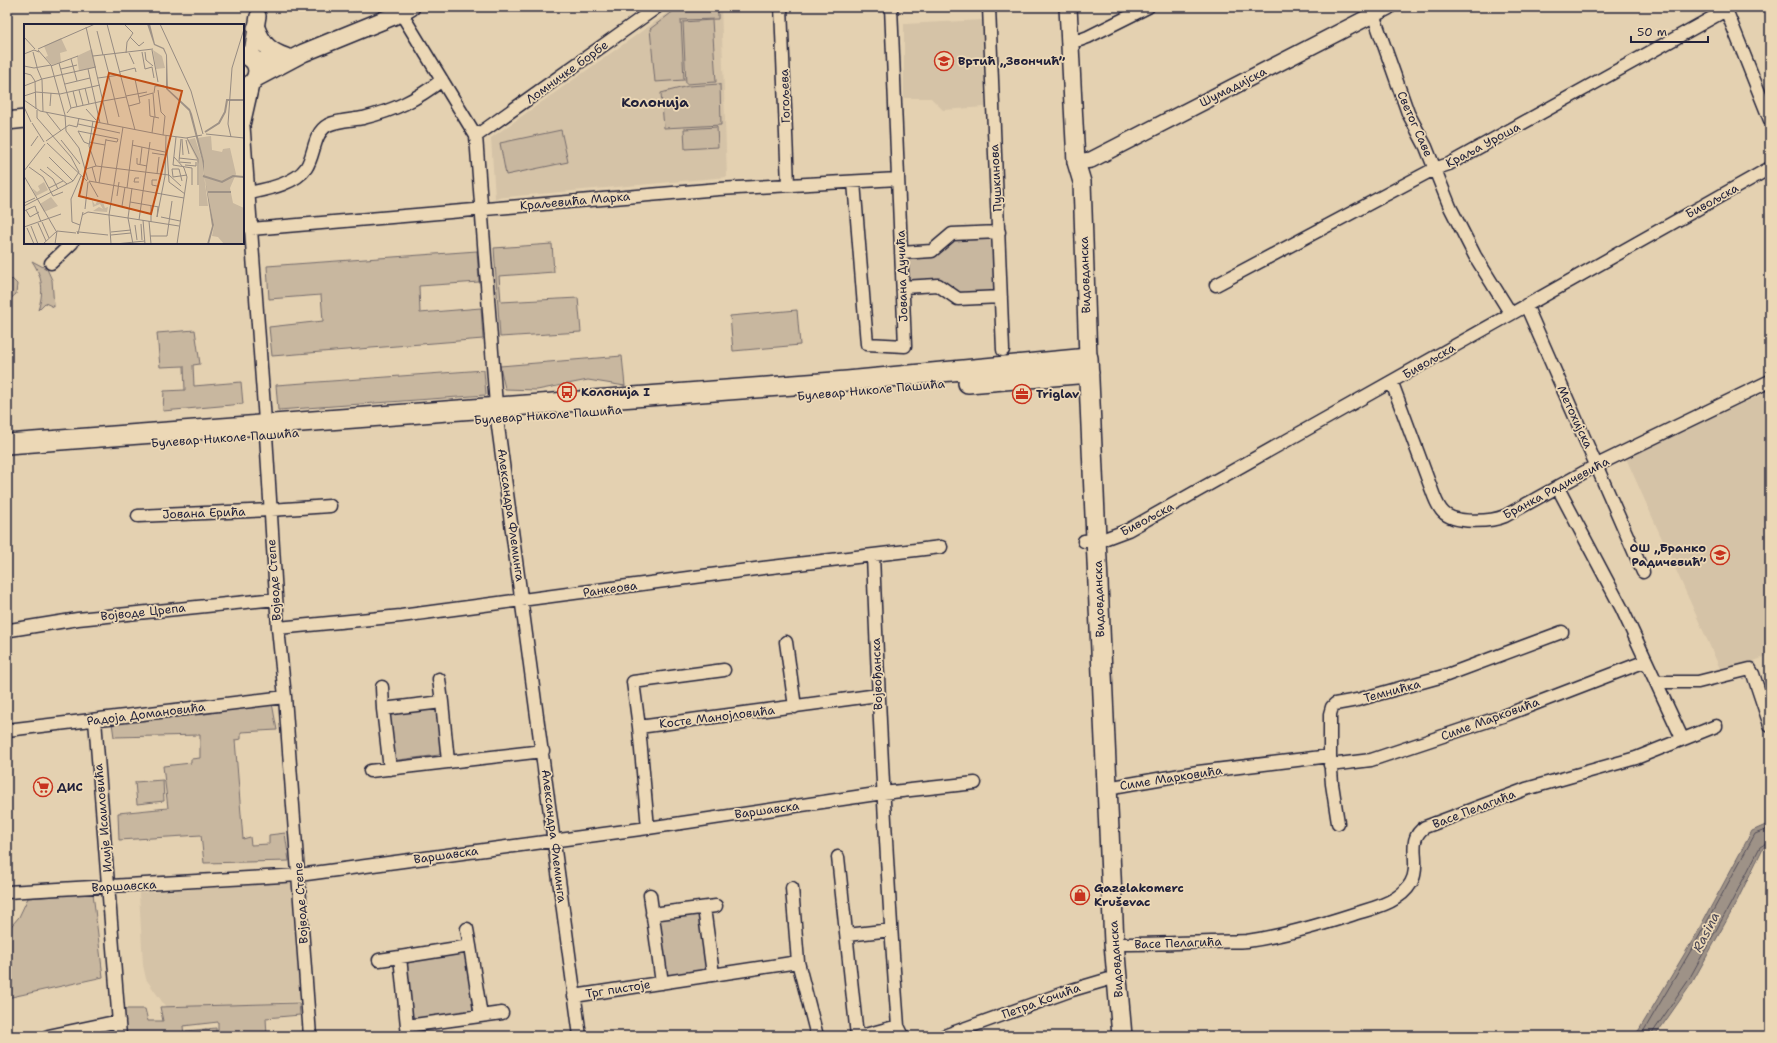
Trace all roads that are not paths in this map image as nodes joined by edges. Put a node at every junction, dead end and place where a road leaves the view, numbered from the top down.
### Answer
1 (657, 7) edge
2 (781, 7) edge
3 (891, 7) edge
4 (989, 7) edge
5 (1068, 7) edge
6 (1148, 7) edge
7 (1725, 8) edge
8 (406, 10) edge
9 (1381, 10) edge
10 (259, 17) edge
11 (244, 37) edge
12 (1070, 40) junction
13 (295, 55) junction
14 (250, 71) edge
15 (442, 80) junction
16 (244, 114) edge
17 (24, 119) edge
18 (1770, 120) edge
19 (7, 121) edge
20 (244, 133) edge
21 (476, 136) junction
22 (1076, 162) junction
23 (1770, 168) edge
24 (1434, 169) junction
25 (898, 179) junction
26 (854, 182) junction
27 (788, 185) junction
28 (249, 193) junction
29 (481, 208) junction
30 (251, 229) junction
31 (999, 232) junction
32 (71, 244) edge
33 (901, 253) junction
34 (51, 263) dead end
35 (1216, 285) dead end
36 (903, 287) junction
37 (1002, 297) junction
38 (1526, 305) junction
39 (1511, 314) junction
40 (1004, 350) dead end
41 (1083, 366) junction
42 (1392, 382) junction
43 (1770, 382) edge
44 (497, 413) junction
45 (266, 430) junction
46 (7, 444) edge
47 (7, 455) edge
48 (1597, 465) junction
49 (1558, 488) junction
50 (330, 506) dead end
51 (270, 510) junction
52 (138, 516) dead end
53 (1090, 540) junction
54 (941, 547) dead end
55 (873, 555) junction
56 (1643, 572) dead end
57 (276, 599) junction
58 (522, 601) junction
59 (278, 628) junction
60 (10, 630) dead end
61 (1562, 632) dead end
62 (786, 642) dead end
63 (1646, 661) junction
64 (724, 670) dead end
65 (439, 679) dead end
66 (1658, 682) junction
67 (382, 687) dead end
68 (878, 695) junction
69 (285, 697) junction
70 (442, 702) junction
71 (795, 707) junction
72 (383, 709) junction
73 (95, 720) junction
74 (1770, 725) edge
75 (1716, 726) dead end
76 (639, 727) junction
77 (7, 730) edge
78 (1682, 738) junction
79 (543, 751) junction
80 (1330, 760) junction
81 (448, 761) junction
82 (390, 768) junction
83 (370, 771) dead end
84 (1103, 776) junction
85 (975, 783) dead end
86 (883, 793) junction
87 (1338, 823) dead end
88 (648, 828) junction
89 (555, 839) junction
90 (838, 857) dead end
91 (299, 875) junction
92 (109, 887) junction
93 (792, 888) dead end
94 (7, 892) edge
95 (650, 895) dead end
96 (652, 914) junction
97 (467, 929) dead end
98 (891, 930) junction
99 (846, 935) junction
100 (1114, 943) junction
101 (470, 946) junction
102 (400, 957) junction
103 (379, 960) dead end
104 (798, 962) junction
105 (713, 974) junction
106 (1110, 978) junction
107 (662, 983) junction
108 (574, 996) junction
109 (502, 1013) dead end
110 (481, 1016) junction
111 (119, 1021) junction
112 (408, 1031) edge
113 (900, 1031) edge
114 (48, 1036) edge
115 (120, 1036) edge
116 (310, 1036) edge
117 (580, 1036) edge
118 (817, 1036) edge
119 (857, 1036) edge
120 (860, 1036) edge
121 (944, 1036) edge
122 (1109, 1036) edge
123 (1122, 1036) edge

1 - 21 street, Ломничке борбе
2 - 27 street, Гогољева
3 - 25 street, Јована Дучића
4 - 31 street, Пушкинова
5 - 12 main road, Видовданска
6 - 12 street
7 - 18 street
7 - 24 street, Краља Уроша
8 - 13 main road
8 - 15 street, Александра Флеминга
9 - 22 street, Шумадијска
9 - 24 street, Светог Саве
10 - 11 street
10 - 13 main road
10 - 14 street
12 - 22 main road, Видовданска
13 - 14 main road
14 - 16 street, Војводе Степе
15 - 21 street, Александра Флеминга
15 - 28 street
17 - 19 main road
20 - 28 street, Војводе Степе
21 - 29 street, Александра Флеминга
22 - 41 main road, Видовданска
23 - 38 street, Бивољска
24 - 35 street, Краља Уроша
24 - 39 street, Светог Саве
25 - 26 street, Краљевића Марка
25 - 33 street, Јована Дучића
26 - 27 street, Краљевића Марка
26 - 36 street, Јована Дучића
27 - 29 street, Краљевића Марка
28 - 30 street, Војводе Степе
29 - 30 street, Краљевића Марка
29 - 44 street, Александра Флеминга
30 - 45 street, Војводе Степе
31 - 33 street
31 - 37 street, Пушкинова
32 - 34 street
33 - 36 street, Јована Дучића
36 - 37 street
37 - 40 street, Пушкинова
38 - 39 street, Бивољска
38 - 48 street, Метохијска
39 - 42 street, Бивољска
41 - 44 main road, Булевар Николе Пашића
41 - 53 main road, Видовданска
42 - 49 street, Бранка Радичевића
42 - 53 street, Бивољска
43 - 48 street, Бранка Радичевића
44 - 45 main road, Булевар Николе Пашића
44 - 58 street, Александра Флеминга
45 - 46 main road, Булевар Николе Пашића
45 - 47 main road, Булевар Николе Пашића
45 - 51 street, Војводе Степе
48 - 49 street, Бранка Радичевића
48 - 56 street, Метохијска
49 - 63 street
50 - 51 street, Јована Ерића
51 - 52 street, Јована Ерића
51 - 57 street, Војводе Степе
53 - 84 main road, Видовданска
54 - 55 street, Ранкеова
55 - 58 street, Ранкеова
55 - 68 street, Војвођанска
57 - 59 street, Војводе Степе
57 - 60 street, Војводе Црепа
58 - 59 street, Ранкеова
58 - 79 street, Александра Флеминга
59 - 69 street, Војводе Степе
61 - 80 street, Темнићка
62 - 71 street
63 - 66 street
63 - 80 street, Симе Марковића
64 - 76 street
65 - 70 street
66 - 74 street
66 - 78 street
67 - 72 street
68 - 71 street, Косте Манојловића
68 - 86 street, Војвођанска
69 - 73 street, Радоја Домановића
69 - 91 street, Војводе Степе
70 - 72 street
70 - 81 street
71 - 76 street, Косте Манојловића
72 - 82 street
73 - 77 street, Радоја Домановића
73 - 92 street, Илије Исаиловића
75 - 78 street, Васе Пелагића
76 - 88 street
78 - 100 street, Васе Пелагића
79 - 81 street
79 - 89 street, Александра Флеминга
80 - 84 street, Симе Марковића
80 - 87 street, Темнићка
81 - 82 street
82 - 83 street
84 - 100 main road, Видовданска
84 - 106 main road, Видовданска
85 - 86 street
86 - 88 street, Варшавска
86 - 98 street, Војвођанска
88 - 89 street, Варшавска
89 - 91 street, Варшавска
89 - 108 street, Александра Флеминга
90 - 99 street
91 - 92 street, Варшавска
91 - 116 street, Војводе Степе
92 - 94 street, Варшавска
92 - 111 street, Илије Исаиловића
93 - 104 street
95 - 96 street, Трг пистоје
96 - 105 street
96 - 107 street, Трг пистоје
97 - 101 street
98 - 99 street
98 - 113 street, Војвођанска
99 - 119 street
100 - 106 main road, Видовданска
101 - 102 street
101 - 110 street
102 - 103 street
102 - 112 street
104 - 105 street, Трг пистоје
104 - 118 street
105 - 107 street, Трг пистоје
106 - 121 street, Петра Кочића
106 - 122 main road, Видовданска
106 - 123 main road, Видовданска
107 - 108 street, Трг пистоје
108 - 117 street, Александра Флеминга
109 - 110 street
110 - 112 street
111 - 114 street
111 - 115 street, Илије Исаиловића
113 - 120 street

